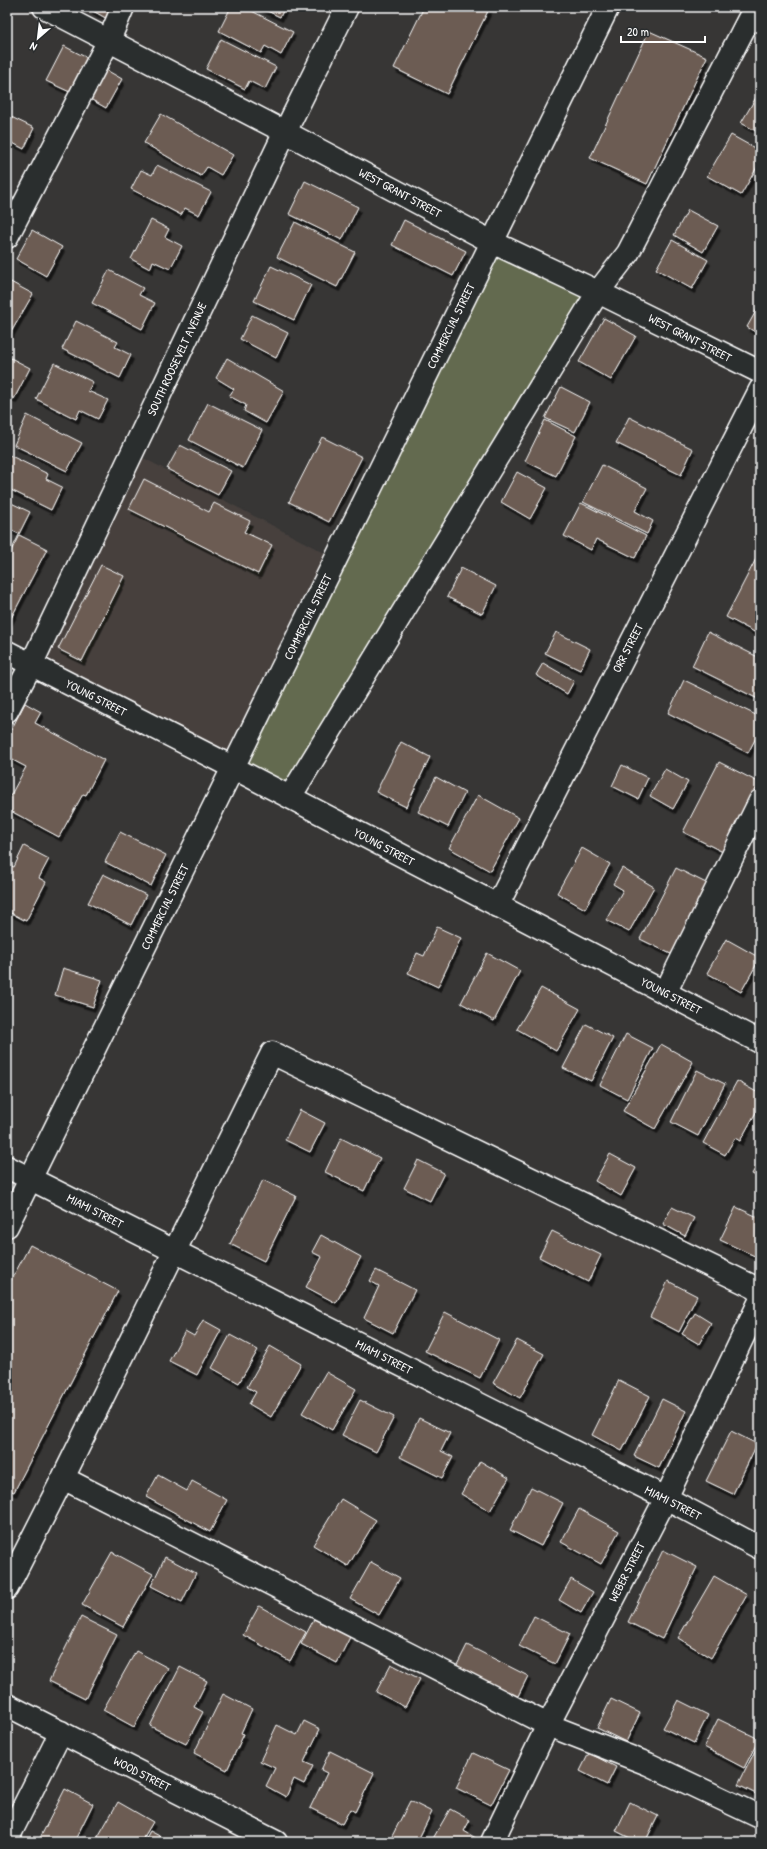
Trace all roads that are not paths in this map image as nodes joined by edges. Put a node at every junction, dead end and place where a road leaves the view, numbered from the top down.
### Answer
1 (44, 7) edge
2 (123, 7) edge
3 (347, 7) edge
4 (608, 7) edge
5 (755, 7) edge
6 (108, 40) junction
7 (285, 132) junction
8 (7, 237) edge
9 (492, 242) junction
10 (598, 292) junction
11 (760, 372) edge
12 (760, 390) edge
13 (7, 652) edge
14 (31, 665) junction
15 (7, 711) edge
16 (234, 768) junction
17 (290, 797) junction
18 (760, 801) edge
19 (497, 906) junction
20 (666, 993) junction
21 (760, 1042) edge
22 (7, 1167) edge
23 (31, 1179) junction
24 (7, 1226) edge
25 (174, 1251) junction
26 (760, 1290) edge
27 (760, 1301) edge
28 (63, 1478) junction
29 (666, 1498) junction
30 (760, 1548) edge
31 (7, 1588) edge
32 (7, 1705) edge
33 (548, 1725) junction
34 (61, 1732) junction
35 (760, 1817) edge
36 (7, 1840) edge
37 (276, 1842) edge
38 (492, 1842) edge

1 - 6 street, WEST GRANT STREET
2 - 6 street
3 - 7 street, SOUTH ROOSEVELT AVENUE
4 - 9 street, COMMERCIAL STREET
5 - 10 street
6 - 7 street, WEST GRANT STREET
6 - 8 street
7 - 9 street, WEST GRANT STREET
7 - 14 street, SOUTH ROOSEVELT AVENUE
9 - 10 street, WEST GRANT STREET
9 - 16 street, COMMERCIAL STREET
10 - 11 street, WEST GRANT STREET
10 - 17 street
12 - 19 street, ORR STREET
13 - 14 street, YOUNG STREET
14 - 15 street, SOUTH ROOSEVELT AVENUE
14 - 16 street, YOUNG STREET
16 - 17 street, YOUNG STREET
16 - 23 street, COMMERCIAL STREET
17 - 19 street, YOUNG STREET
18 - 20 street
19 - 20 street, YOUNG STREET
20 - 21 street, YOUNG STREET
22 - 23 street, MIAMI STREET
23 - 24 street, COMMERCIAL STREET
23 - 25 street, MIAMI STREET
25 - 26 street
25 - 28 street
25 - 29 street, MIAMI STREET
27 - 29 street, WEBER STREET
28 - 31 street
28 - 33 street
29 - 30 street, MIAMI STREET
29 - 33 street, WEBER STREET
32 - 34 street, WOOD STREET
33 - 35 street
33 - 38 street, WEBER STREET
34 - 36 street
34 - 37 street, WOOD STREET

